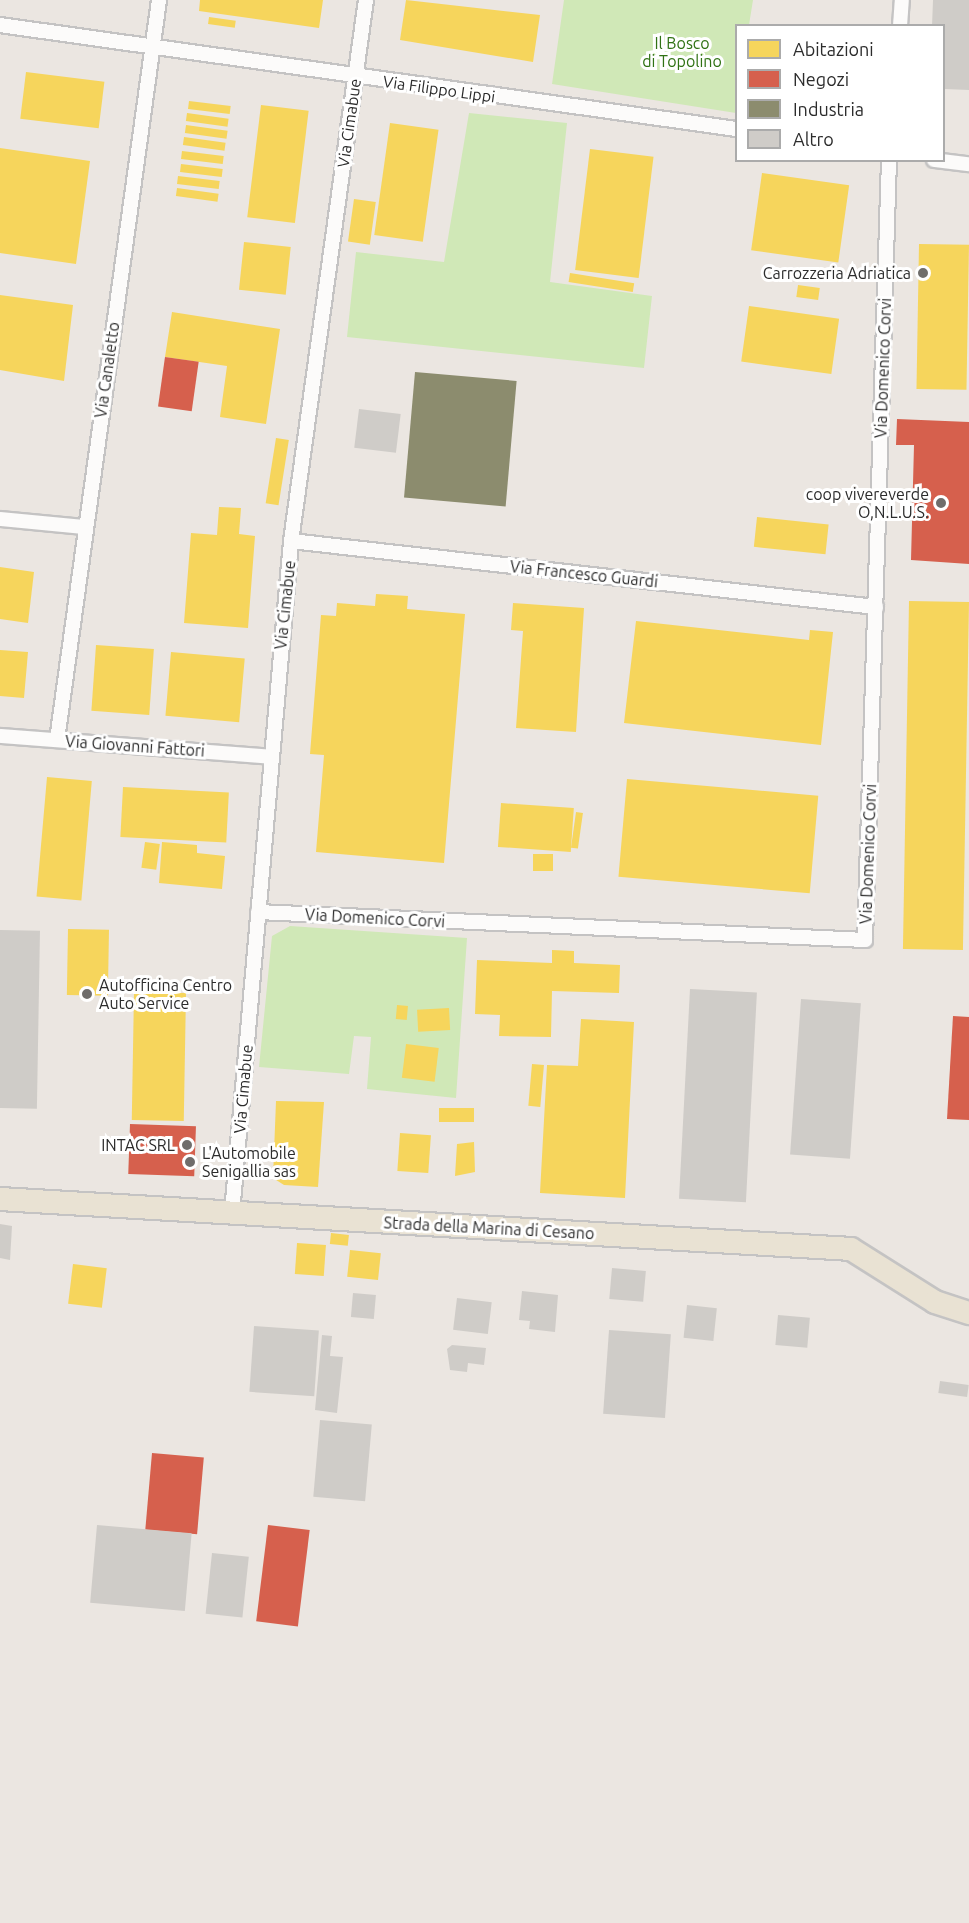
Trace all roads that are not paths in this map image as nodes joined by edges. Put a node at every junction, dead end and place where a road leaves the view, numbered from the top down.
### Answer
1 (159, 0) edge
2 (366, 0) edge
3 (902, 0) edge
4 (900, 24) edge
5 (0, 25) edge
6 (152, 46) junction
7 (355, 78) junction
8 (735, 129) edge
9 (945, 161) edge
10 (889, 162) edge
11 (969, 164) edge
12 (0, 519) edge
13 (85, 527) junction
14 (291, 541) junction
15 (876, 607) junction
16 (0, 736) edge
17 (57, 740) junction
18 (270, 757) junction
19 (258, 912) junction
20 (0, 1199) edge
21 (232, 1213) junction
22 (966, 1310) edge

1 - 6 street, Via Canaletto
2 - 7 street, Via Cimabue
3 - 4 street
5 - 6 street, Via Filippo Lippi
6 - 7 street, Via Filippo Lippi
6 - 13 street, Via Canaletto
7 - 8 street, Via Filippo Lippi
7 - 14 street, Via Cimabue
9 - 11 street
10 - 15 street, Via Domenico Corvi
12 - 13 street
13 - 17 street, Via Canaletto
14 - 15 street, Via Francesco Guardi
14 - 18 street, Via Cimabue
15 - 19 street, Via Domenico Corvi
16 - 17 street, Via Giovanni Fattori
17 - 18 street, Via Giovanni Fattori
18 - 19 street, Via Cimabue
19 - 21 street, Via Cimabue
20 - 21 main road, Strada della Marina di Cesano
21 - 22 main road, Strada della Marina di Cesano

